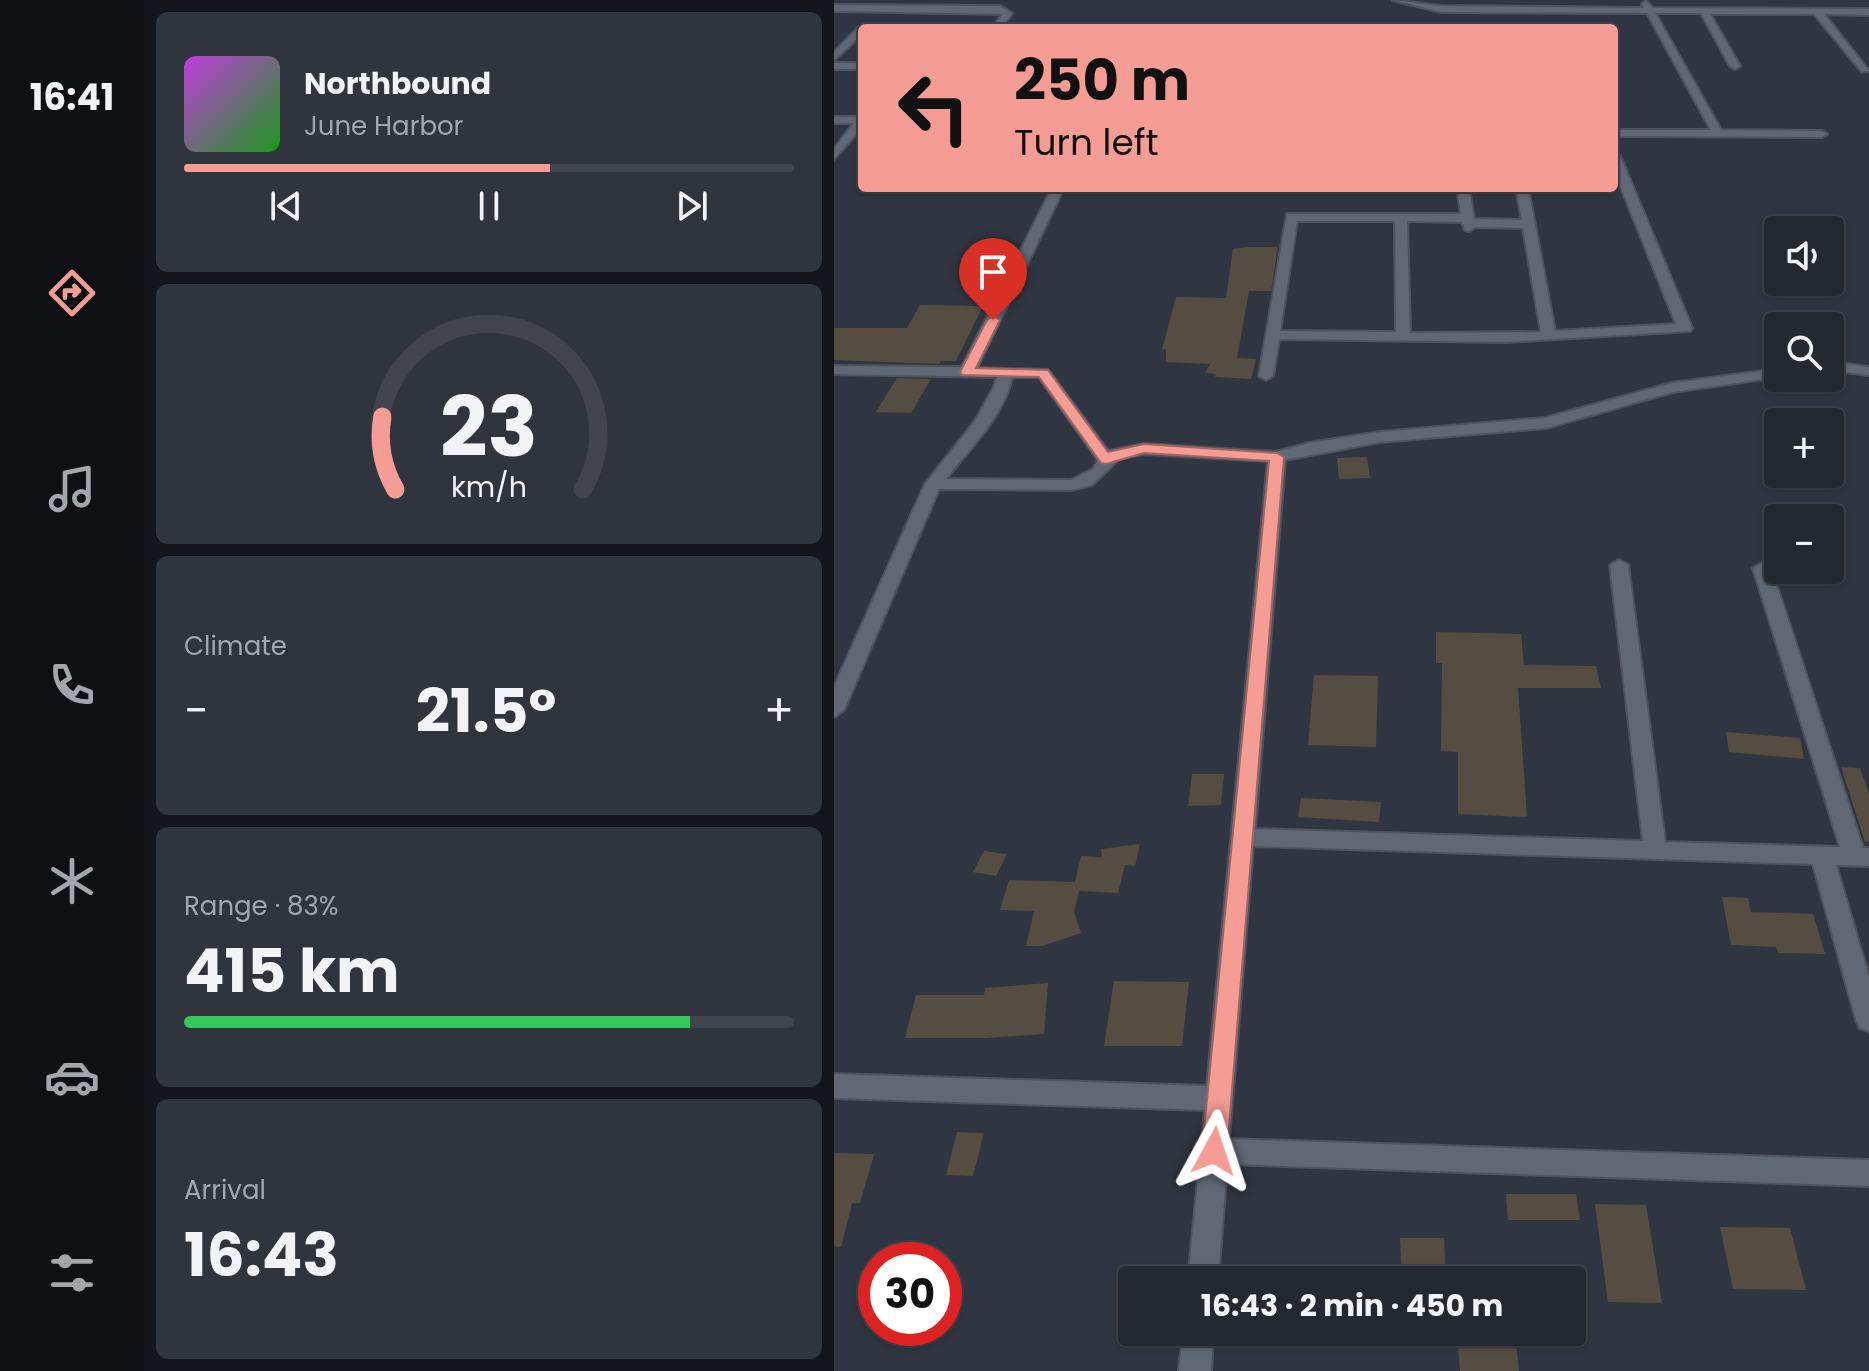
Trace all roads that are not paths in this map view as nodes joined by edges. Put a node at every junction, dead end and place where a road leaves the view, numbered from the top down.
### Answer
1 (980, 0) edge
2 (1397, 0) edge
3 (1643, 0) edge
4 (834, 8) edge
5 (883, 8) junction
6 (973, 9) junction
7 (1652, 11) junction
8 (1704, 11) junction
9 (1817, 12) junction
10 (1869, 12) edge
11 (866, 24) edge
12 (1000, 24) edge
13 (858, 32) edge
14 (834, 57) edge
15 (834, 66) edge
16 (858, 66) edge
17 (1735, 66) dead end
18 (1865, 70) dead end
19 (834, 120) edge
20 (858, 120) edge
21 (858, 126) edge
22 (1618, 133) edge
23 (1718, 134) junction
24 (1822, 134) dead end
25 (834, 156) edge
26 (1618, 166) edge
27 (1056, 192) edge
28 (1464, 192) edge
29 (1523, 192) edge
30 (1401, 218) junction
31 (1468, 223) junction
32 (1528, 224) junction
33 (1272, 335) junction
34 (1549, 335) junction
35 (1403, 337) junction
36 (1844, 368) edge
37 (834, 370) edge
38 (1869, 371) edge
39 (967, 372) junction
40 (1005, 373) junction
41 (1764, 375) edge
42 (1266, 376) dead end
43 (1277, 457) junction
44 (1106, 460) junction
45 (933, 484) junction
46 (1619, 565) dead end
47 (1762, 568) dead end
48 (834, 710) edge
49 (1243, 837) junction
50 (1655, 850) junction
51 (1822, 856) junction
52 (1862, 857) edge
53 (1869, 1020) edge
54 (834, 1086) edge
55 (1219, 1098) junction
56 (1214, 1151) junction
57 (1869, 1173) edge
58 (1204, 1266) edge
59 (1197, 1346) edge
60 (1195, 1371) edge

1 - 6 street
2 - 7 street
3 - 7 street
4 - 5 street
5 - 6 street
5 - 11 street
6 - 12 street
7 - 8 street
7 - 23 street
8 - 9 street
8 - 17 street
9 - 10 street
9 - 18 street
13 - 14 street
15 - 16 street
19 - 20 street
21 - 25 street
22 - 23 street
23 - 24 street
26 - 34 street
27 - 39 street
28 - 31 street
29 - 32 street
30 - 31 street
30 - 33 street
30 - 35 street
31 - 32 street
32 - 34 street
33 - 35 street
33 - 42 street
34 - 35 street
36 - 38 street
37 - 39 street
39 - 40 street
40 - 44 street
40 - 45 street
41 - 43 street
43 - 44 street
43 - 49 street
44 - 45 street
45 - 48 street
46 - 50 street
47 - 52 street
49 - 50 street
49 - 55 street
50 - 51 street
51 - 52 street
51 - 53 street
54 - 55 street
55 - 56 street
56 - 57 street
56 - 58 street
59 - 60 street

